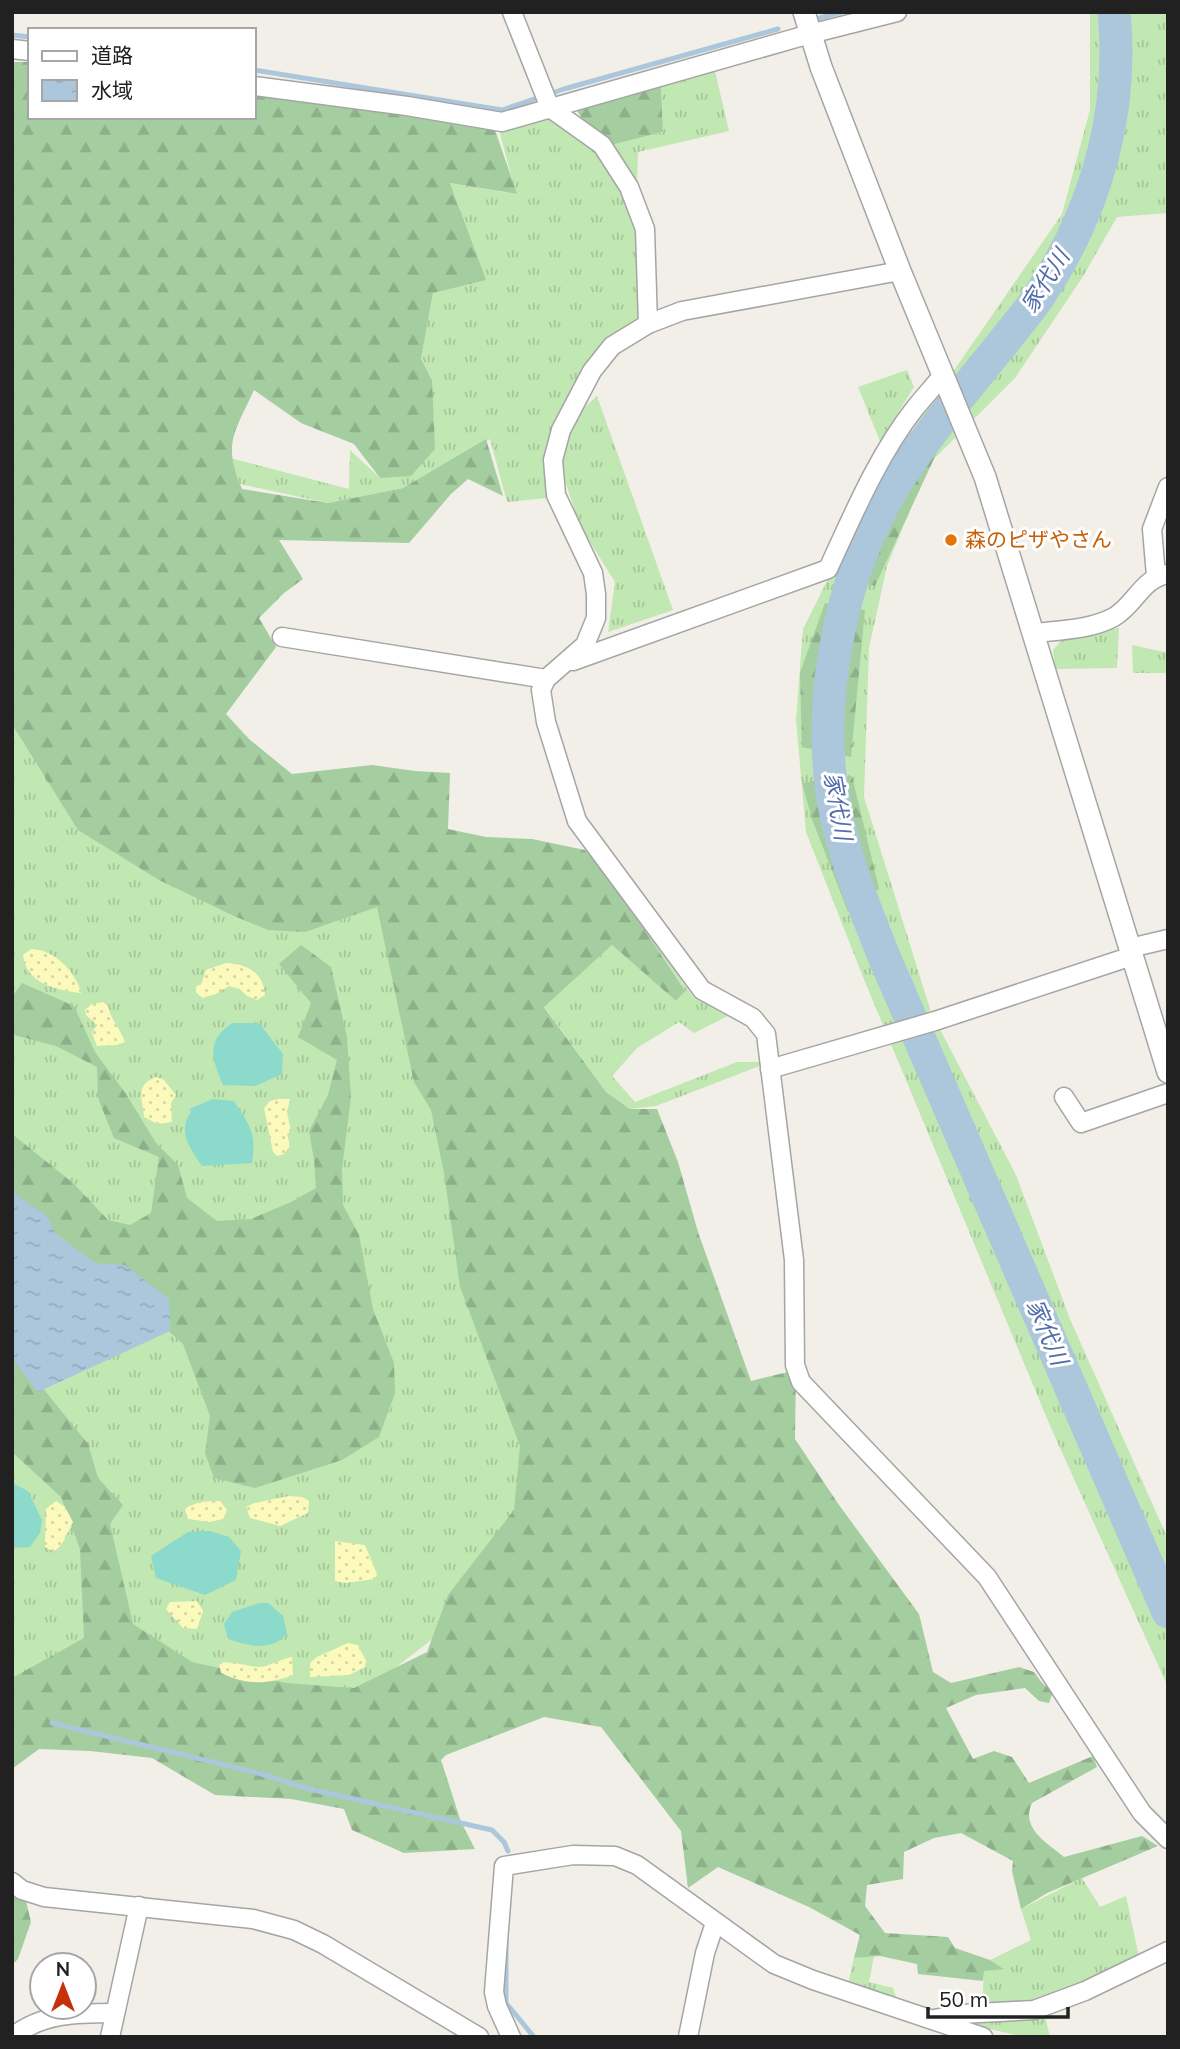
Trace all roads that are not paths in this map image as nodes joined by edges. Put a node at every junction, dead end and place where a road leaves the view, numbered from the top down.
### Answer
1 (512, 12) edge
2 (804, 12) edge
3 (897, 12) edge
4 (810, 34) junction
5 (256, 86) edge
6 (549, 105) junction
7 (900, 271) junction
8 (648, 324) junction
9 (946, 383) junction
10 (1168, 487) edge
11 (1162, 575) edge
12 (1034, 633) junction
13 (282, 637) dead end
14 (562, 666) junction
15 (546, 679) junction
16 (1168, 939) edge
17 (1131, 952) junction
18 (770, 1069) junction
19 (1168, 1072) edge
20 (1168, 1093) edge
21 (1064, 1097) dead end
22 (1168, 1839) edge
23 (12, 1882) edge
24 (139, 1906) junction
25 (715, 1923) junction
26 (1168, 1951) edge
27 (115, 2013) junction
28 (931, 2020) junction
29 (12, 2036) edge
30 (110, 2037) edge
31 (479, 2037) edge
32 (511, 2037) edge
33 (688, 2037) edge
34 (983, 2037) edge

1 - 6 street
2 - 4 street
3 - 4 street
4 - 6 street
4 - 7 street
5 - 6 street
6 - 8 street
7 - 8 street
7 - 9 street
8 - 14 street
9 - 12 street
9 - 14 street
10 - 11 street
11 - 12 street
12 - 17 street
13 - 15 street
14 - 15 street
15 - 18 street
16 - 17 street
17 - 18 street
17 - 19 street
18 - 22 street
20 - 21 street
23 - 24 street
24 - 27 street
24 - 31 street
25 - 28 street
25 - 32 street
25 - 33 street
26 - 28 street
27 - 29 street
27 - 30 street
28 - 34 street

